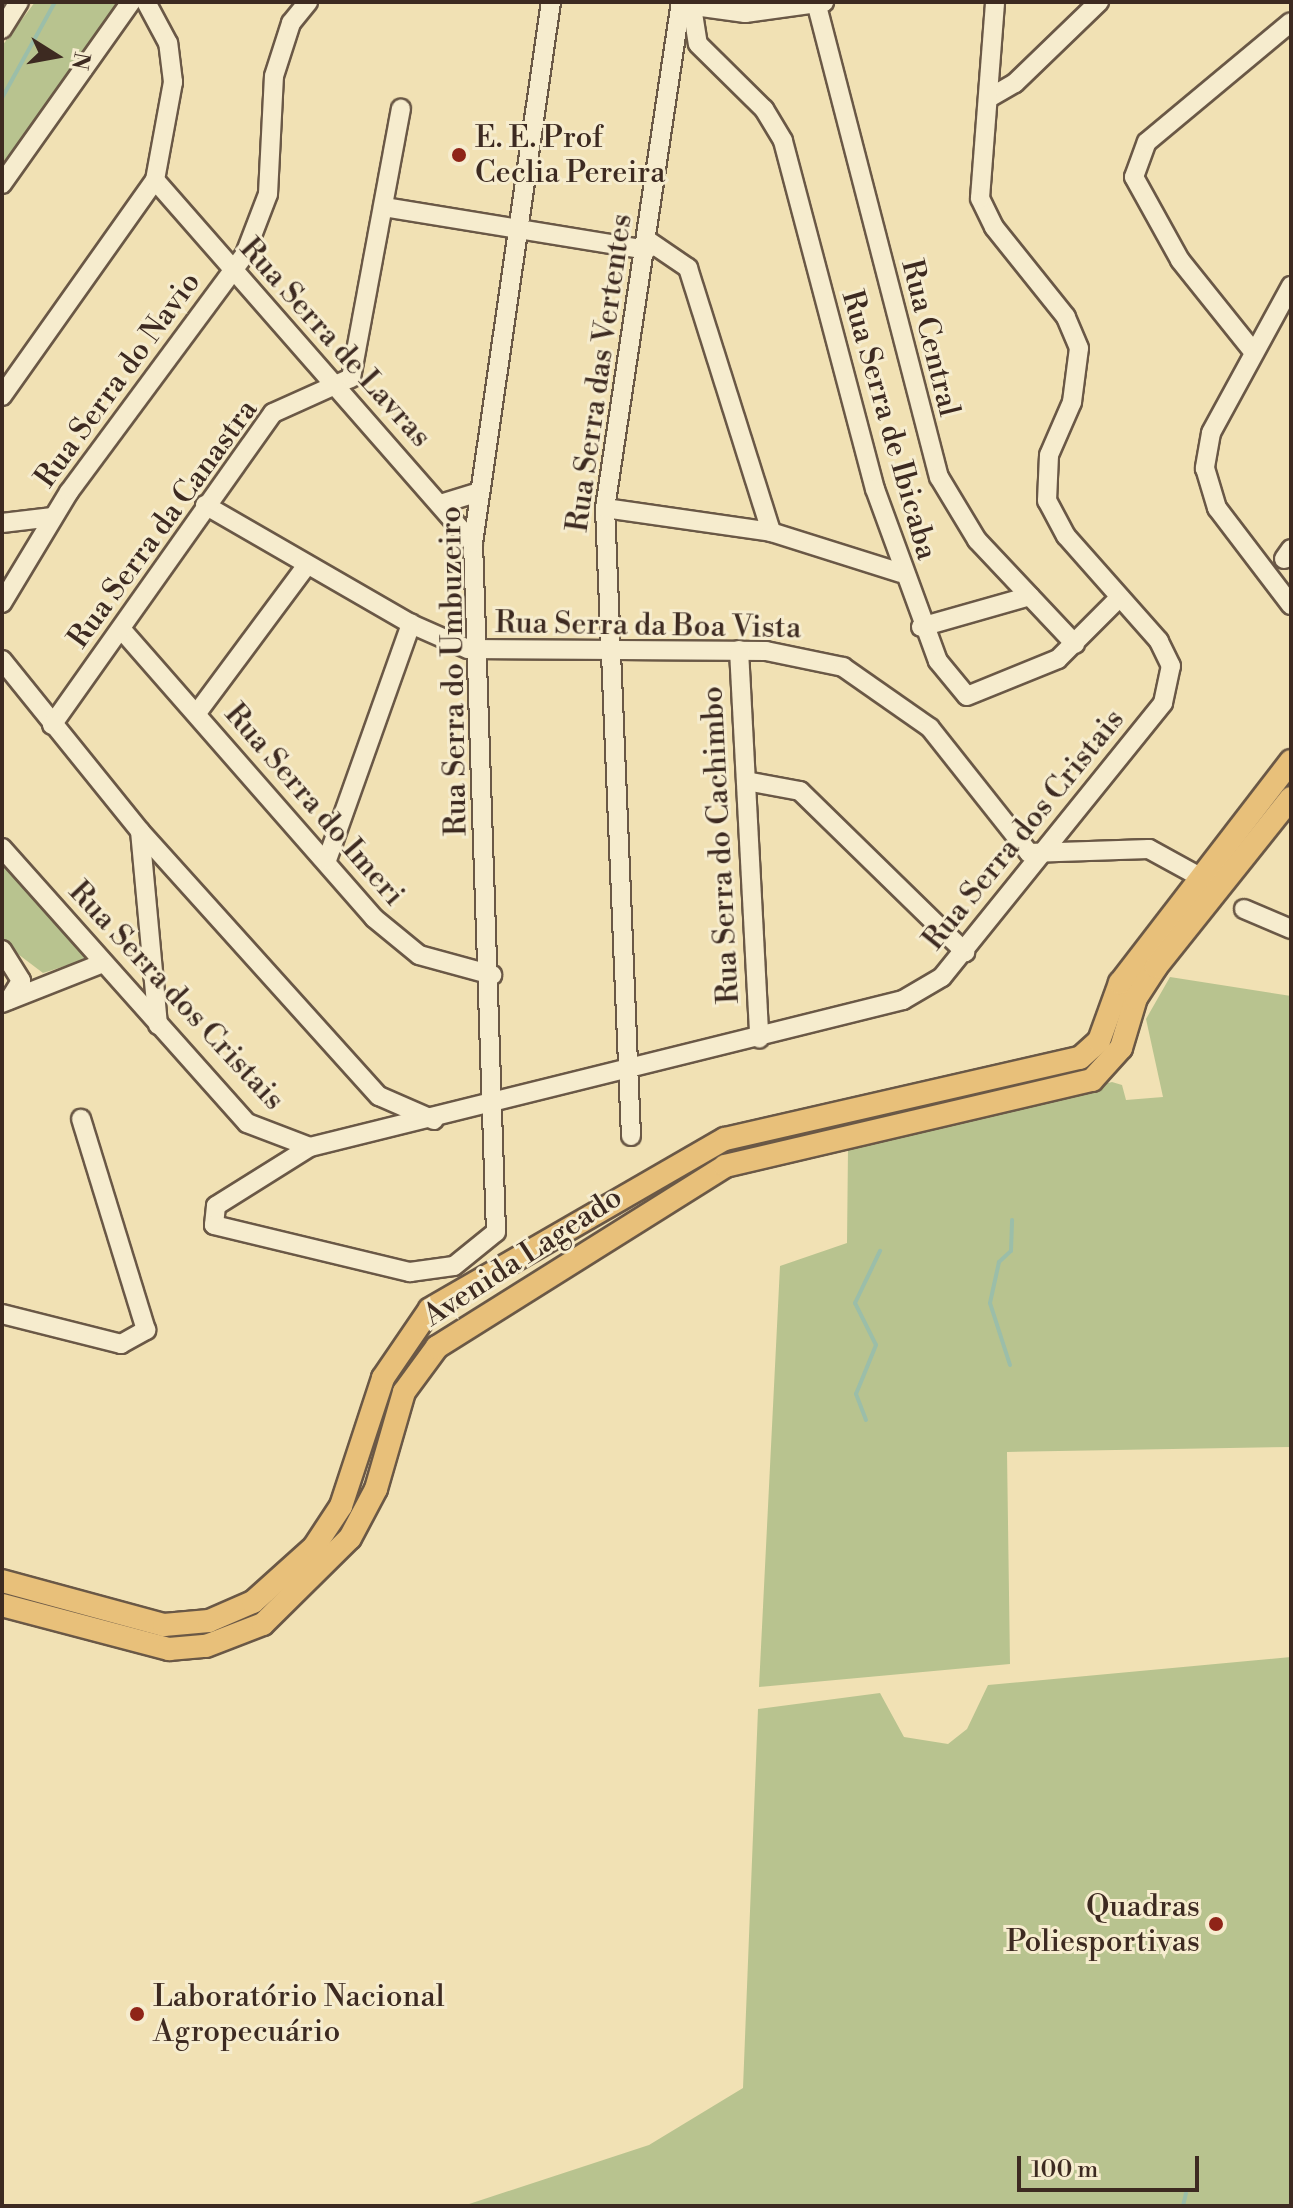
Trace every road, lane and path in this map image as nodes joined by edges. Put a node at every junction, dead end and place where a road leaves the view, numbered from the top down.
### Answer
1 (19, 2) edge
2 (131, 2) edge
3 (146, 2) edge
4 (308, 2) edge
5 (551, 2) edge
6 (995, 2) edge
7 (1099, 2) edge
8 (819, 3) edge
9 (681, 4) edge
10 (1291, 22) edge
11 (2, 29) edge
12 (989, 98) junction
13 (401, 109) dead end
14 (155, 180) junction
15 (2, 184) edge
16 (384, 207) junction
17 (514, 232) junction
18 (646, 245) junction
19 (233, 271) junction
20 (1291, 286) edge
21 (1252, 350) junction
22 (341, 387) junction
23 (2, 396) edge
24 (477, 493) junction
25 (440, 504) junction
26 (205, 505) junction
27 (605, 508) junction
28 (53, 517) junction
29 (2, 523) edge
30 (771, 532) junction
31 (473, 543) junction
32 (307, 565) junction
33 (901, 573) junction
34 (1030, 596) junction
35 (1119, 598) junction
36 (2, 603) edge
37 (1291, 605) edge
38 (411, 624) junction
39 (921, 627) junction
40 (122, 630) junction
41 (1075, 644) junction
42 (606, 649) junction
43 (473, 650) junction
44 (739, 650) junction
45 (2, 660) edge
46 (197, 713) junction
47 (52, 725) junction
48 (1291, 761) edge
49 (746, 781) junction
50 (1291, 798) edge
51 (140, 831) junction
52 (2, 848) edge
53 (1043, 858) junction
54 (327, 860) junction
55 (1211, 882) junction
56 (1244, 909) dead end
57 (1291, 929) edge
58 (2, 950) edge
59 (965, 952) junction
60 (1149, 960) junction
61 (103, 963) junction
62 (492, 975) junction
63 (5, 1001) edge
64 (158, 1025) junction
65 (759, 1038) junction
66 (1080, 1058) junction
67 (626, 1071) junction
68 (1092, 1080) junction
69 (379, 1096) junction
70 (495, 1104) junction
71 (81, 1119) dead end
72 (434, 1120) junction
73 (392, 1132) junction
74 (631, 1136) dead end
75 (310, 1147) junction
76 (2, 1314) edge
77 (2, 1581) edge
78 (2, 1605) edge

1 - 11 street
2 - 15 street
3 - 14 street
4 - 19 street, Rua Serra do Navio
5 - 17 street, Rua Serra do Umbuzeiro
6 - 12 street, Rua Serra dos Cristais
7 - 12 street
8 - 9 street
8 - 34 street, Rua Central
9 - 18 street, Rua Serra das Vertentes
9 - 33 street, Rua Serra de Ibicaba
10 - 21 street
12 - 35 street, Rua Serra dos Cristais
13 - 16 street
14 - 19 street, Rua Serra de Lavras
14 - 23 street
16 - 17 street
16 - 22 street
17 - 18 street
17 - 24 street, Rua Serra do Umbuzeiro
18 - 27 street, Rua Serra das Vertentes
18 - 30 street
19 - 22 street, Rua Serra de Lavras
19 - 28 street, Rua Serra do Navio
20 - 21 street
21 - 37 street
22 - 25 street, Rua Serra de Lavras
22 - 26 street, Rua Serra da Canastra
24 - 25 street
24 - 31 street, Rua Serra do Umbuzeiro
25 - 31 street, Rua Serra de Lavras
26 - 32 street, Rua Serra da Boa Vista
26 - 40 street, Rua Serra da Canastra
27 - 30 street
27 - 42 street, Rua Serra das Vertentes
28 - 29 street
28 - 36 street, Rua Serra do Navio
30 - 33 street
31 - 43 street, Rua Serra do Umbuzeiro
32 - 38 street, Rua Serra da Boa Vista
32 - 46 street
33 - 39 street, Rua Serra de Ibicaba
34 - 39 street
34 - 41 street, Rua Central
35 - 41 street, Rua Serra de Ibicaba
35 - 53 street, Rua Serra dos Cristais
38 - 43 street, Rua Serra da Boa Vista
38 - 54 street
39 - 41 street, Rua Serra de Ibicaba
40 - 46 street, Rua Serra do Imeri
40 - 47 street, Rua Serra da Canastra
42 - 43 street, Rua Serra da Boa Vista
42 - 44 street, Rua Serra da Boa Vista
42 - 67 street, Rua Serra das Vertentes
43 - 62 street, Rua Serra do Umbuzeiro
44 - 49 street, Rua Serra do Cachimbo
44 - 53 street, Rua Serra da Boa Vista
45 - 47 street
46 - 54 street, Rua Serra do Imeri
47 - 51 street
48 - 55 main road
49 - 59 street
49 - 65 street, Rua Serra do Cachimbo
50 - 55 main road
51 - 64 street
51 - 69 street
52 - 61 street, Rua Serra dos Cristais
53 - 55 street
53 - 59 street, Rua Serra dos Cristais
54 - 62 street, Rua Serra do Imeri
55 - 60 main road
56 - 57 street
58 - 63 street
59 - 65 street, Rua Serra dos Cristais
60 - 66 main road
60 - 68 main road
61 - 63 street
61 - 64 street, Rua Serra dos Cristais
62 - 70 street, Rua Serra do Umbuzeiro
64 - 75 street, Rua Serra dos Cristais
65 - 67 street, Rua Serra dos Cristais
66 - 68 main road
66 - 77 main road, Avenida Lageado
67 - 70 street, Rua Serra dos Cristais
67 - 74 street, Rua Serra das Vertentes
68 - 78 main road, Avenida Lageado
69 - 72 street
69 - 73 street
70 - 72 street, Rua Serra dos Cristais
70 - 75 street, Rua Serra do Umbuzeiro
71 - 76 street
72 - 73 street, Rua Serra dos Cristais
73 - 75 street, Rua Serra dos Cristais

